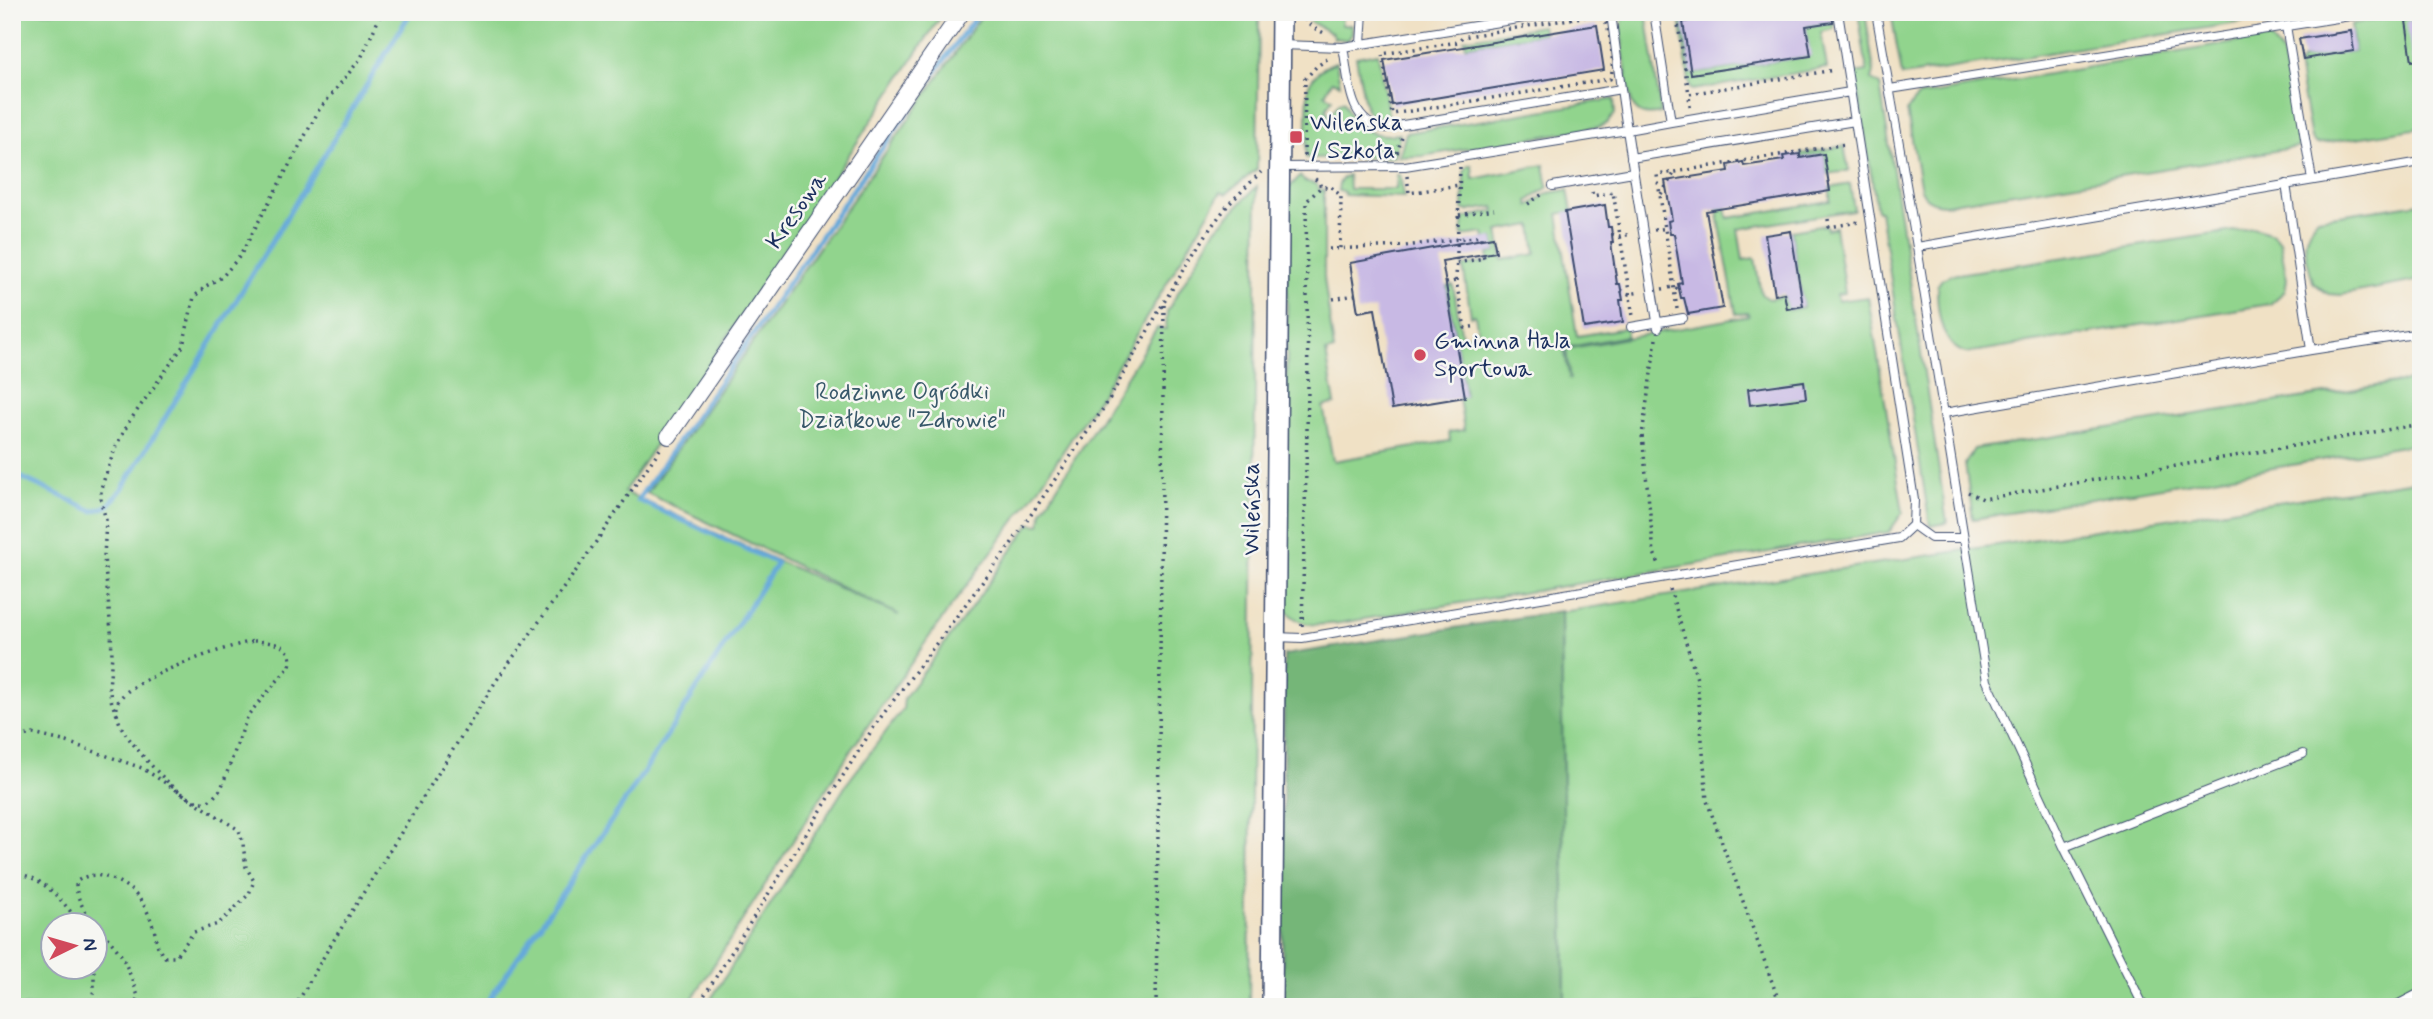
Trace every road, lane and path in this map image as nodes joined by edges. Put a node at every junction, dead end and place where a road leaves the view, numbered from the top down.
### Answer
1 (382, 12) edge
2 (962, 12) edge
3 (1281, 12) edge
4 (1299, 12) edge
5 (1363, 12) edge
6 (1562, 12) edge
7 (1654, 12) edge
8 (1676, 12) edge
9 (1838, 12) edge
10 (1876, 12) edge
11 (2375, 12) edge
12 (1612, 15) edge
13 (2286, 26) junction
14 (1361, 44) junction
15 (1280, 45) junction
16 (1329, 47) junction
17 (1343, 47) junction
18 (1432, 49) joint
19 (1846, 68) junction
20 (1621, 89) junction
21 (1890, 89) junction
22 (1850, 92) junction
23 (1689, 94) junction
24 (1692, 119) junction
25 (1855, 121) junction
26 (1671, 122) junction
27 (1627, 130) junction
28 (1846, 144) dead end
29 (1460, 158) junction
30 (1631, 158) junction
31 (1395, 159) dead end
32 (2421, 162) edge
33 (1405, 166) junction
34 (1279, 167) junction
35 (1304, 167) junction
36 (1633, 172) junction
37 (1675, 172) junction
38 (1591, 179) junction
39 (2312, 180) junction
40 (2286, 184) junction
41 (1460, 185) junction
42 (1553, 186) joint
43 (1321, 187) junction
44 (1660, 196) junction
45 (1528, 204) dead end
46 (1494, 209) dead end
47 (1858, 214) dead end
48 (1459, 215) junction
49 (1828, 219) dead end
50 (1481, 239) dead end
51 (1458, 240) junction
52 (1917, 247) junction
53 (1329, 249) dead end
54 (1340, 249) junction
55 (1483, 254) dead end
56 (1457, 263) junction
57 (1456, 281) junction
58 (1446, 283) dead end
59 (1355, 295) dead end
60 (1334, 299) dead end
61 (1164, 302) junction
62 (1470, 307) dead end
63 (1461, 309) junction
64 (1683, 318) dead end
65 (1657, 322) junction
66 (1477, 326) dead end
67 (1631, 327) dead end
68 (2421, 333) edge
69 (2311, 350) junction
70 (1944, 413) junction
71 (2421, 424) edge
72 (669, 436) joint
73 (1956, 485) junction
74 (1913, 525) junction
75 (1964, 538) junction
76 (1667, 578) junction
77 (1275, 637) junction
78 (1302, 638) junction
79 (117, 715) junction
80 (12, 738) edge
81 (2303, 754) dead end
82 (185, 796) junction
83 (2064, 847) junction
84 (12, 875) edge
85 (71, 911) edge
86 (94, 981) edge
87 (2418, 994) dead end
88 (89, 1007) edge
89 (134, 1007) edge
90 (295, 1007) edge
91 (697, 1007) edge
92 (1156, 1007) edge
93 (1272, 1007) edge
94 (1781, 1007) edge
95 (2144, 1007) edge
96 (2393, 1007) edge

1 - 79 path
2 - 72 street, Kresowa
3 - 15 street, Wileńska
4 - 16 path
5 - 14 lane
6 - 14 lane
7 - 26 lane
8 - 23 path
9 - 19 lane
10 - 21 lane
11 - 13 lane
12 - 20 lane
13 - 21 lane
13 - 39 lane
14 - 17 lane
15 - 16 lane
15 - 34 street, Wileńska
16 - 17 lane
16 - 35 path
17 - 20 lane
18 - 18 path
19 - 22 lane
19 - 23 path
20 - 27 lane
21 - 52 lane
22 - 24 lane
22 - 25 lane
23 - 24 path
24 - 26 lane
25 - 30 lane
25 - 74 lane
26 - 27 lane
27 - 29 lane
27 - 30 lane
28 - 37 path
29 - 33 lane
29 - 41 path
30 - 36 lane
31 - 33 path
32 - 39 lane
33 - 35 lane
33 - 41 path
34 - 35 lane
34 - 61 path
34 - 77 street, Wileńska
35 - 43 path
36 - 38 lane
36 - 65 lane
37 - 44 path
37 - 44 path
38 - 42 lane
38 - 65 path
39 - 40 lane
40 - 52 lane
40 - 69 lane
41 - 48 path
42 - 45 path
43 - 54 path
43 - 78 path
44 - 65 path
46 - 48 path
47 - 49 path
48 - 51 path
50 - 51 path
51 - 54 path
51 - 56 path
52 - 70 lane
53 - 54 path
55 - 56 path
56 - 57 path
57 - 58 path
57 - 63 path
59 - 60 path
61 - 91 path
61 - 92 path
62 - 63 path
63 - 66 path
64 - 65 lane
65 - 67 lane
65 - 76 path
68 - 69 lane
69 - 70 lane
70 - 73 lane
71 - 73 path
72 - 90 path
73 - 75 lane
74 - 75 lane
74 - 76 lane
75 - 83 lane
76 - 78 lane
76 - 94 path
77 - 78 lane
77 - 93 street, Wileńska
79 - 82 path
79 - 82 path
80 - 82 path
81 - 83 lane
82 - 89 path
83 - 95 lane
84 - 85 path
86 - 88 path
87 - 96 lane

